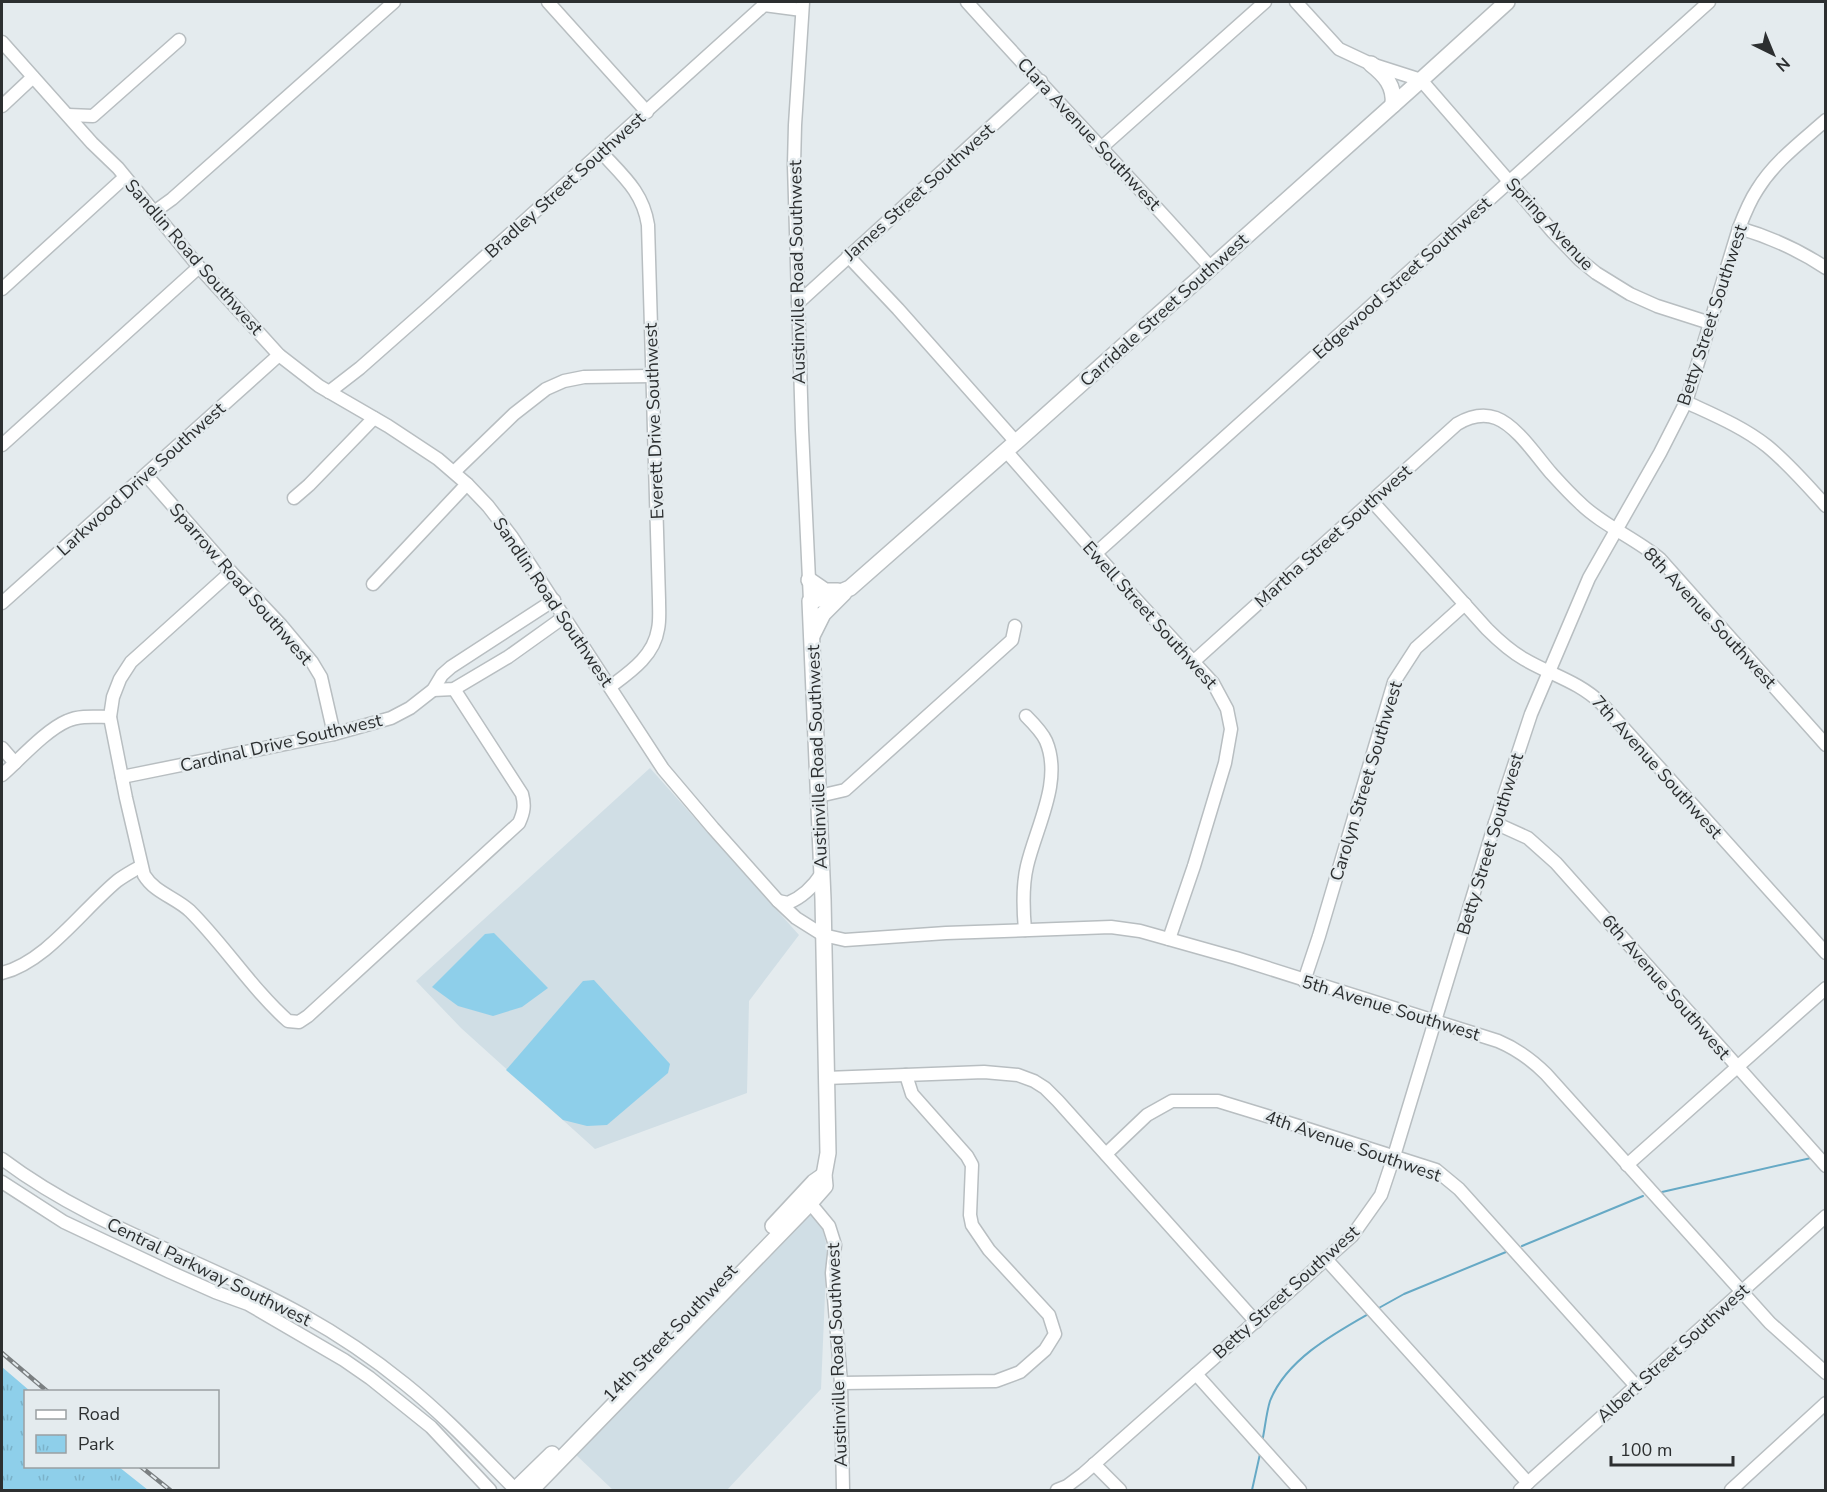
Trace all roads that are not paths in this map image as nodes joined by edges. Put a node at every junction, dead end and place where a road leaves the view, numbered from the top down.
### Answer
1 (390, 2) edge
2 (548, 2) edge
3 (967, 2) edge
4 (1265, 2) edge
5 (1296, 2) edge
6 (1507, 2) edge
7 (1709, 2) edge
8 (763, 3) edge
9 (803, 6) edge
10 (179, 40) dead end
11 (2, 42) edge
12 (1371, 64) junction
13 (33, 77) junction
14 (1421, 80) junction
15 (1041, 81) junction
16 (1393, 105) junction
17 (2, 106) edge
18 (647, 112) junction
19 (68, 115) junction
20 (93, 116) junction
21 (1826, 120) edge
22 (92, 142) junction
23 (1102, 147) junction
24 (601, 152) junction
25 (125, 177) junction
26 (1509, 181) junction
27 (154, 212) junction
28 (1739, 228) junction
29 (848, 256) junction
30 (199, 267) junction
31 (1211, 268) junction
32 (1826, 268) edge
33 (2, 289) edge
34 (798, 303) junction
35 (1710, 323) junction
36 (279, 355) junction
37 (652, 376) junction
38 (329, 392) junction
39 (1686, 402) junction
40 (1475, 416) joint
41 (374, 418) junction
42 (2, 445) edge
43 (1011, 447) junction
44 (454, 472) junction
45 (146, 475) junction
46 (467, 484) junction
47 (294, 498) dead end
48 (1372, 501) junction
49 (1826, 506) edge
50 (1616, 529) junction
51 (1095, 554) junction
52 (231, 572) junction
53 (809, 580) junction
54 (373, 584) dead end
55 (850, 588) junction
56 (554, 600) junction
57 (810, 601) junction
58 (2, 603) edge
59 (1465, 604) junction
60 (564, 616) junction
61 (1015, 626) dead end
62 (812, 636) junction
63 (1193, 662) junction
64 (451, 667) junction
65 (1549, 670) junction
66 (458, 687) junction
67 (610, 687) junction
68 (433, 690) junction
69 (1026, 716) dead end
70 (110, 717) junction
71 (334, 734) junction
72 (1826, 745) edge
73 (2, 748) edge
74 (15, 763) junction
75 (2, 775) edge
76 (122, 777) junction
77 (819, 796) junction
78 (1495, 823) junction
79 (141, 866) junction
80 (822, 873) junction
81 (778, 901) junction
82 (1024, 930) junction
83 (823, 935) junction
84 (1169, 939) junction
85 (1826, 953) edge
86 (2, 973) edge
87 (1304, 981) junction
88 (1826, 988) edge
89 (1434, 1021) junction
90 (1737, 1068) junction
91 (906, 1076) junction
92 (826, 1078) junction
93 (1106, 1154) junction
94 (1394, 1156) junction
95 (2, 1159) edge
96 (1628, 1165) junction
97 (1826, 1166) edge
98 (824, 1175) junction
99 (2, 1182) edge
100 (810, 1203) junction
101 (1826, 1216) edge
102 (1326, 1258) junction
103 (1741, 1291) junction
104 (1256, 1322) junction
105 (1826, 1373) edge
106 (1196, 1374) junction
107 (841, 1383) junction
108 (1636, 1386) junction
109 (1826, 1403) edge
110 (1094, 1464) junction
111 (1524, 1487) edge
112 (516, 1490) edge
113 (490, 1491) edge
114 (531, 1491) edge
115 (843, 1491) edge
116 (1057, 1491) edge
117 (1120, 1491) edge
118 (1300, 1491) edge
119 (1731, 1491) edge

1 - 27 street
2 - 18 street
3 - 15 street, Clara Avenue Southwest
4 - 23 street
5 - 12 street
6 - 14 main road, Carridale Street Southwest
7 - 26 street, Edgewood Street Southwest
8 - 9 street, Bradley Street Southwest
8 - 18 street, Bradley Street Southwest
9 - 34 street, Austinville Road Southwest
10 - 20 street
11 - 13 street, Sandlin Road Southwest
12 - 14 street
12 - 16 main road
13 - 17 street
13 - 19 street, Sandlin Road Southwest
14 - 16 main road, Carridale Street Southwest
14 - 26 street, Spring Avenue
15 - 23 street, Clara Avenue Southwest
15 - 29 street, James Street Southwest
16 - 31 main road, Carridale Street Southwest
18 - 24 street, Bradley Street Southwest
19 - 20 street
19 - 22 street, Sandlin Road Southwest
20 - 22 street
21 - 28 street, Betty Street Southwest
22 - 25 street, Sandlin Road Southwest
23 - 31 street, Clara Avenue Southwest
24 - 37 street, Everett Drive Southwest
24 - 38 street, Bradley Street Southwest
25 - 27 street, Sandlin Road Southwest
25 - 33 street
26 - 35 street, Spring Avenue
26 - 51 street, Edgewood Street Southwest
27 - 30 street, Sandlin Road Southwest
28 - 32 street
28 - 35 street, Betty Street Southwest
29 - 34 street, James Street Southwest
29 - 43 street, Ewell Street Southwest
30 - 36 street, Sandlin Road Southwest
30 - 42 street
31 - 43 main road, Carridale Street Southwest
34 - 53 street, Austinville Road Southwest
35 - 39 street, Betty Street Southwest
36 - 38 street, Sandlin Road Southwest
36 - 45 street, Larkwood Drive Southwest
37 - 44 street
37 - 67 street, Everett Drive Southwest
38 - 41 street, Sandlin Road Southwest
39 - 49 street
39 - 50 street, Betty Street Southwest
40 - 48 street, Martha Street Southwest
40 - 50 street, 8th Avenue Southwest
41 - 44 street, Sandlin Road Southwest
41 - 47 street
43 - 51 street, Ewell Street Southwest
43 - 55 main road, Carridale Street Southwest
44 - 46 street, Sandlin Road Southwest
45 - 52 street, Sparrow Road Southwest
45 - 58 street, Larkwood Drive Southwest
46 - 54 street
46 - 56 street, Sandlin Road Southwest
48 - 59 street, 7th Avenue Southwest
48 - 63 street, Martha Street Southwest
50 - 65 street, Betty Street Southwest
50 - 72 street, 8th Avenue Southwest
51 - 63 street, Ewell Street Southwest
52 - 70 street
52 - 71 street, Sparrow Road Southwest
53 - 55 main road
53 - 57 street, Austinville Road Southwest
55 - 57 main road, Carridale Street Southwest
55 - 62 main road
56 - 60 street, Sandlin Road Southwest
56 - 64 street, Cardinal Drive Southwest
57 - 62 main road, Austinville Road Southwest
59 - 65 street, 7th Avenue Southwest
59 - 87 street, Carolyn Street Southwest
60 - 66 street
60 - 67 street, Sandlin Road Southwest
61 - 77 street
62 - 77 main road, Austinville Road Southwest
63 - 84 street, Ewell Street Southwest
64 - 66 street
64 - 68 street, Cardinal Drive Southwest
65 - 78 street, Betty Street Southwest
65 - 85 street, 7th Avenue Southwest
66 - 68 street
66 - 79 street
67 - 81 street, Sandlin Road Southwest
68 - 71 street, Cardinal Drive Southwest
69 - 82 street
70 - 74 street
70 - 76 street
71 - 76 street, Cardinal Drive Southwest
73 - 74 street
74 - 75 street
76 - 79 street
77 - 80 main road, Austinville Road Southwest
78 - 89 street, Betty Street Southwest
78 - 90 street, 6th Avenue Southwest
79 - 86 street
80 - 81 street
80 - 83 main road, Austinville Road Southwest
81 - 83 street, Sandlin Road Southwest
82 - 83 street, 5th Avenue Southwest
82 - 84 street, 5th Avenue Southwest
83 - 92 main road, Austinville Road Southwest
84 - 87 street, 5th Avenue Southwest
87 - 89 street, 5th Avenue Southwest
88 - 90 street
89 - 94 street, Betty Street Southwest
89 - 96 street, 5th Avenue Southwest
90 - 96 street
90 - 97 street, 6th Avenue Southwest
91 - 92 street
91 - 93 street
91 - 107 street
92 - 98 main road, Austinville Road Southwest
93 - 94 street, 4th Avenue Southwest
93 - 104 street
94 - 102 street, Betty Street Southwest
94 - 108 street, 4th Avenue Southwest
95 - 112 street, Central Parkway Southwest
96 - 103 street, 5th Avenue Southwest
98 - 100 main road, Austinville Road Southwest
98 - 112 main road, 14th Street Southwest
99 - 113 street, Central Parkway Southwest
100 - 107 street, Austinville Road Southwest
100 - 114 main road, 14th Street Southwest
101 - 103 street, Albert Street Southwest
102 - 104 street, Betty Street Southwest
102 - 111 street
103 - 105 street, 5th Avenue Southwest
103 - 108 street, Albert Street Southwest
104 - 106 street, Betty Street Southwest
106 - 110 street, Betty Street Southwest
106 - 118 street
107 - 115 street, Austinville Road Southwest
108 - 111 street, Albert Street Southwest
109 - 119 street
110 - 116 street, Betty Street Southwest
110 - 117 street

